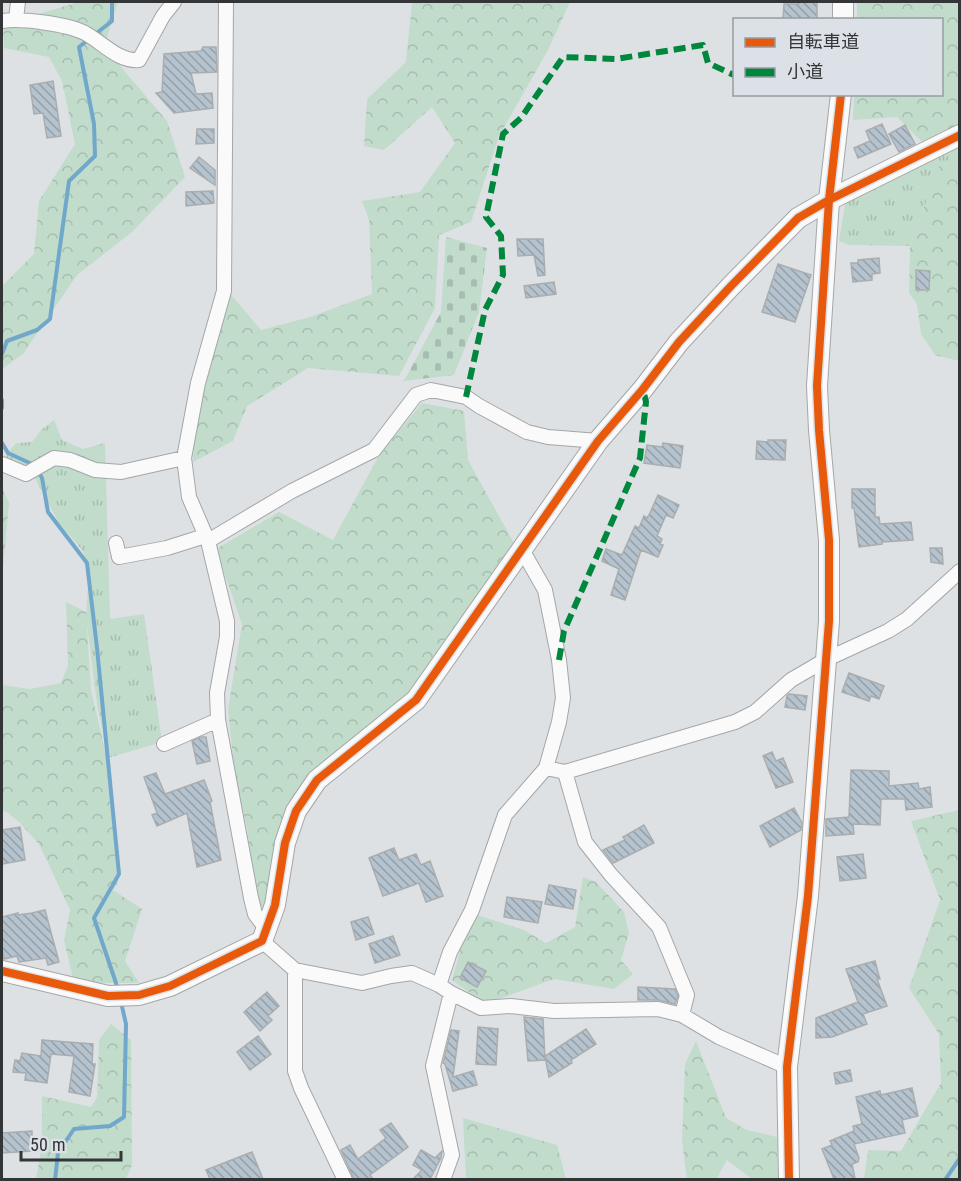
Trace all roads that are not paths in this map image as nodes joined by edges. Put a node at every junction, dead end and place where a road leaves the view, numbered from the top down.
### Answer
1 (18, 2) edge
2 (174, 2) edge
3 (226, 2) edge
4 (843, 2) edge
5 (843, 18) edge
6 (16, 19) junction
7 (2, 21) edge
8 (841, 96) edge
9 (960, 135) edge
10 (829, 200) junction
11 (598, 441) junction
12 (184, 458) junction
13 (2, 464) edge
14 (206, 538) junction
15 (116, 543) dead end
16 (522, 548) junction
17 (960, 571) edge
18 (827, 659) junction
19 (218, 720) junction
20 (164, 744) dead end
21 (546, 768) junction
22 (565, 772) junction
23 (265, 935) junction
24 (295, 970) junction
25 (2, 971) edge
26 (439, 985) junction
27 (451, 993) junction
28 (682, 1015) junction
29 (787, 1067) junction
30 (345, 1179) edge
31 (443, 1179) edge
32 (789, 1179) edge

1 - 6 street
2 - 6 street
3 - 12 street
4 - 5 street
6 - 7 street
8 - 10 street
9 - 10 street
10 - 11 street
10 - 18 street
11 - 14 street
11 - 16 street
12 - 13 street
12 - 14 street
14 - 15 street
14 - 19 street
16 - 21 street
16 - 23 street
17 - 18 street
18 - 22 street
18 - 29 street
19 - 20 street
19 - 23 street
21 - 22 street
21 - 26 street
22 - 28 street
23 - 24 street
23 - 25 street
24 - 26 street
24 - 30 street
26 - 27 street
27 - 28 street
27 - 31 street
28 - 29 street
29 - 32 street

